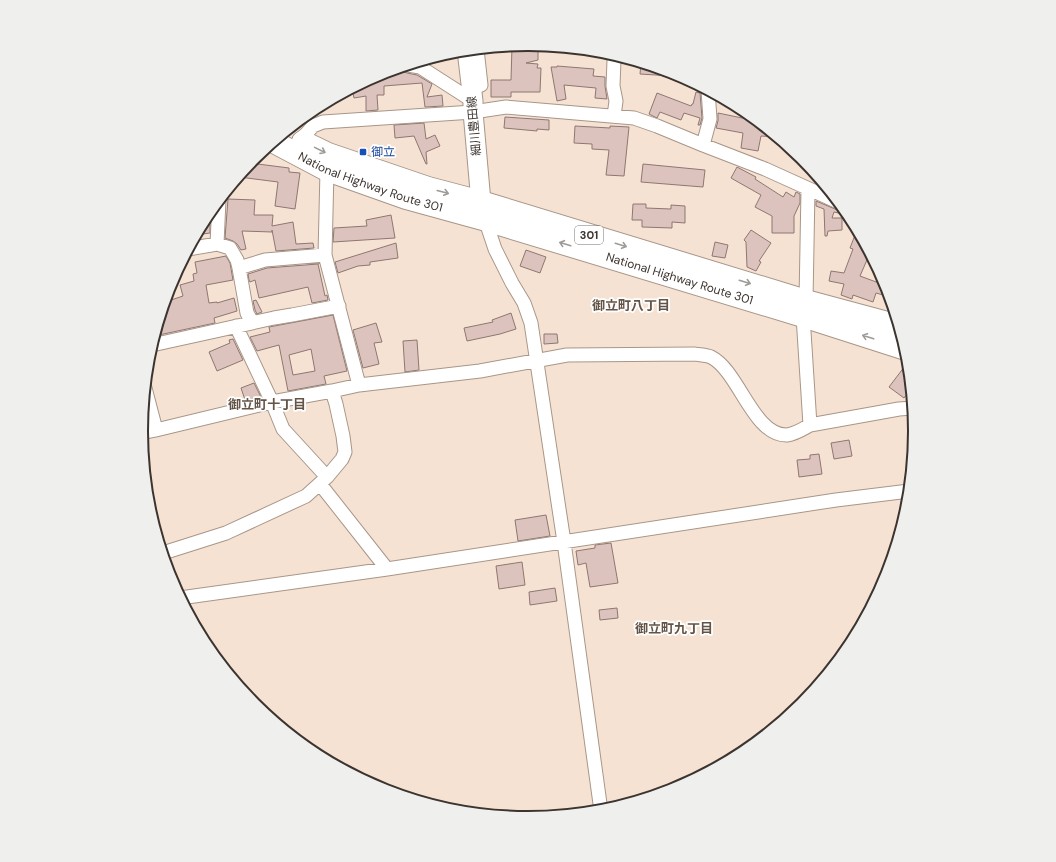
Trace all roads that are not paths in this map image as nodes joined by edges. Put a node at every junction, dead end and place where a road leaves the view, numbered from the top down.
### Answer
1 (478, 54) edge
2 (468, 56) edge
3 (614, 61) edge
4 (420, 67) edge
5 (708, 97) edge
6 (472, 101) junction
7 (614, 116) junction
8 (292, 136) edge
9 (278, 144) edge
10 (703, 146) junction
11 (327, 170) junction
12 (808, 189) junction
13 (827, 197) edge
14 (218, 211) edge
15 (483, 211) junction
16 (217, 244) junction
17 (195, 248) edge
18 (325, 255) junction
19 (239, 268) junction
20 (339, 306) junction
21 (805, 309) junction
22 (252, 322) junction
23 (893, 325) edge
24 (236, 326) junction
25 (158, 344) edge
26 (898, 346) edge
27 (536, 361) junction
28 (359, 385) junction
29 (332, 391) junction
30 (272, 402) junction
31 (149, 404) edge
32 (907, 408) edge
33 (810, 426) junction
34 (156, 430) junction
35 (148, 432) edge
36 (323, 480) junction
37 (903, 492) edge
38 (564, 542) junction
39 (167, 551) edge
40 (387, 569) junction
41 (186, 597) edge
42 (600, 804) edge

1 - 6 street
2 - 6 main road, 細川豊田線
3 - 7 street
4 - 6 street
5 - 10 street
6 - 7 street
6 - 8 street
6 - 15 main road, 細川豊田線
7 - 10 street
8 -> 15 highway, National Highway Route 301 / 301
9 - 11 highway, National Highway Route 301 / 301
10 - 12 street
11 - 15 highway, National Highway Route 301 / 301
11 - 18 street
12 - 13 street
12 - 21 street
14 - 16 street
15 - 21 highway, National Highway Route 301 / 301
15 - 27 street
16 - 17 street
16 - 19 street
18 - 19 street
18 - 20 street
19 - 22 street
20 - 22 street
20 - 28 street
21 - 23 highway, National Highway Route 301 / 301
26 -> 21 highway, National Highway Route 301 / 301
21 - 33 street
22 - 24 street
24 - 25 street
24 - 30 street
27 - 28 street
27 - 33 street
27 - 38 street
28 - 29 street
29 - 30 street
29 - 36 street
30 - 34 street
30 - 36 street
31 - 34 street
32 - 33 street
34 - 35 street
36 - 39 street
36 - 40 street
37 - 38 street
38 - 40 street
38 - 42 street
40 - 41 street

